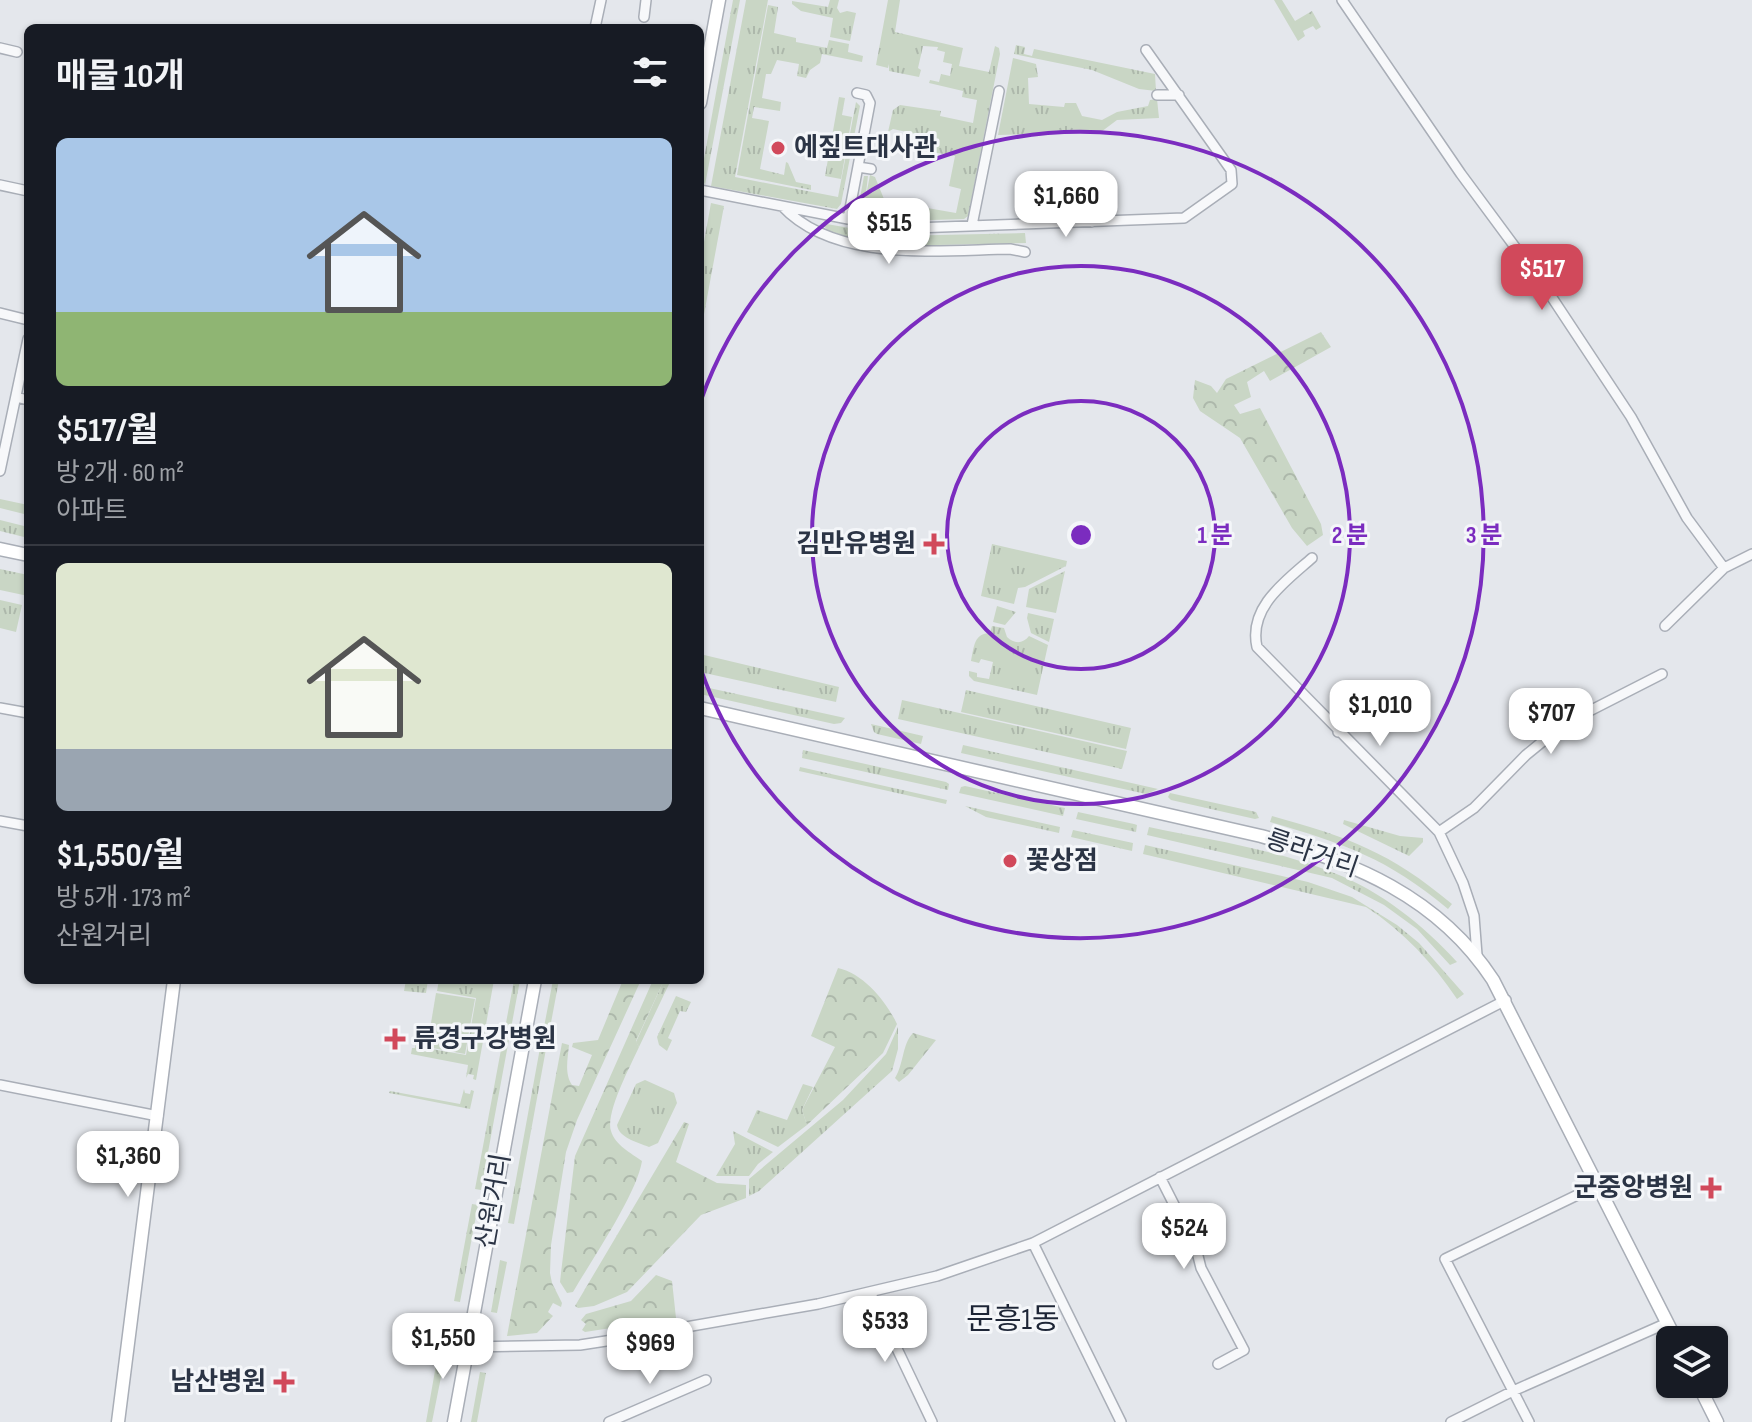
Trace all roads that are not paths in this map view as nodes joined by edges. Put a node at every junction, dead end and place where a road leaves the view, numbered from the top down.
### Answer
1 (601, 0) edge
2 (646, 0) edge
3 (719, 0) edge
4 (1342, 0) edge
5 (644, 17) dead end
6 (596, 24) edge
7 (0, 48) edge
8 (1146, 50) dead end
9 (17, 52) dead end
10 (704, 81) edge
11 (999, 91) dead end
12 (857, 93) dead end
13 (1157, 95) dead end
14 (1179, 95) junction
15 (858, 167) junction
16 (871, 169) dead end
17 (0, 185) edge
18 (24, 190) edge
19 (704, 191) edge
20 (782, 206) junction
21 (1093, 210) dead end
22 (848, 219) junction
23 (1092, 222) junction
24 (972, 225) junction
25 (1025, 252) dead end
26 (0, 313) edge
27 (24, 319) edge
28 (24, 358) edge
29 (16, 397) junction
30 (24, 399) edge
31 (0, 471) edge
32 (0, 549) edge
33 (24, 554) edge
34 (1752, 554) edge
35 (1312, 558) dead end
36 (1724, 568) junction
37 (1665, 626) dead end
38 (1662, 674) dead end
39 (1411, 687) dead end
40 (0, 708) edge
41 (704, 709) edge
42 (24, 712) edge
43 (1338, 732) junction
44 (0, 821) edge
45 (24, 825) edge
46 (1439, 832) junction
47 (1477, 955) junction
48 (174, 984) edge
49 (534, 984) edge
50 (1506, 1000) junction
51 (0, 1085) edge
52 (158, 1116) junction
53 (1160, 1177) junction
54 (1598, 1185) junction
55 (1033, 1243) junction
56 (870, 1292) junction
57 (1667, 1323) junction
58 (1669, 1326) edge
59 (468, 1347) junction
60 (1218, 1364) dead end
61 (706, 1380) dead end
62 (1513, 1391) junction
63 (1705, 1398) edge
64 (118, 1422) edge
65 (454, 1422) edge
66 (609, 1422) edge
67 (932, 1422) edge
68 (1121, 1422) edge
69 (1451, 1422) edge
70 (1529, 1422) edge
71 (1717, 1422) edge

1 - 6 street
2 - 5 street
3 - 10 main road
4 - 36 street
7 - 9 street
8 - 14 street
11 - 24 street
12 - 15 street
13 - 14 street
14 - 23 street
15 - 16 street
15 - 22 street
17 - 18 street
19 - 20 street
20 - 22 street
20 - 25 street
21 - 23 street
22 - 24 street
23 - 24 street
26 - 27 street
28 - 29 street
29 - 30 street
29 - 31 street
32 - 33 main road
34 - 36 street
35 - 43 street
36 - 37 street
38 - 46 street
39 - 43 street
40 - 42 street
41 - 47 main road, 릉라거리
43 - 46 street
44 - 45 street
46 - 47 street
47 - 50 main road, 릉라거리
48 - 52 main road
49 - 59 main road, 산원거리
50 - 53 street
50 - 54 main road, 릉라거리
51 - 52 street
52 - 64 main road
53 - 55 street
53 - 60 street
54 - 57 main road, 릉라거리
54 - 62 street
55 - 56 street
55 - 68 street
56 - 59 street
56 - 67 street
57 - 58 main road, 릉라거리
57 - 62 street
59 - 65 main road, 산원거리
61 - 66 street
62 - 69 street
62 - 70 street
63 - 71 main road

